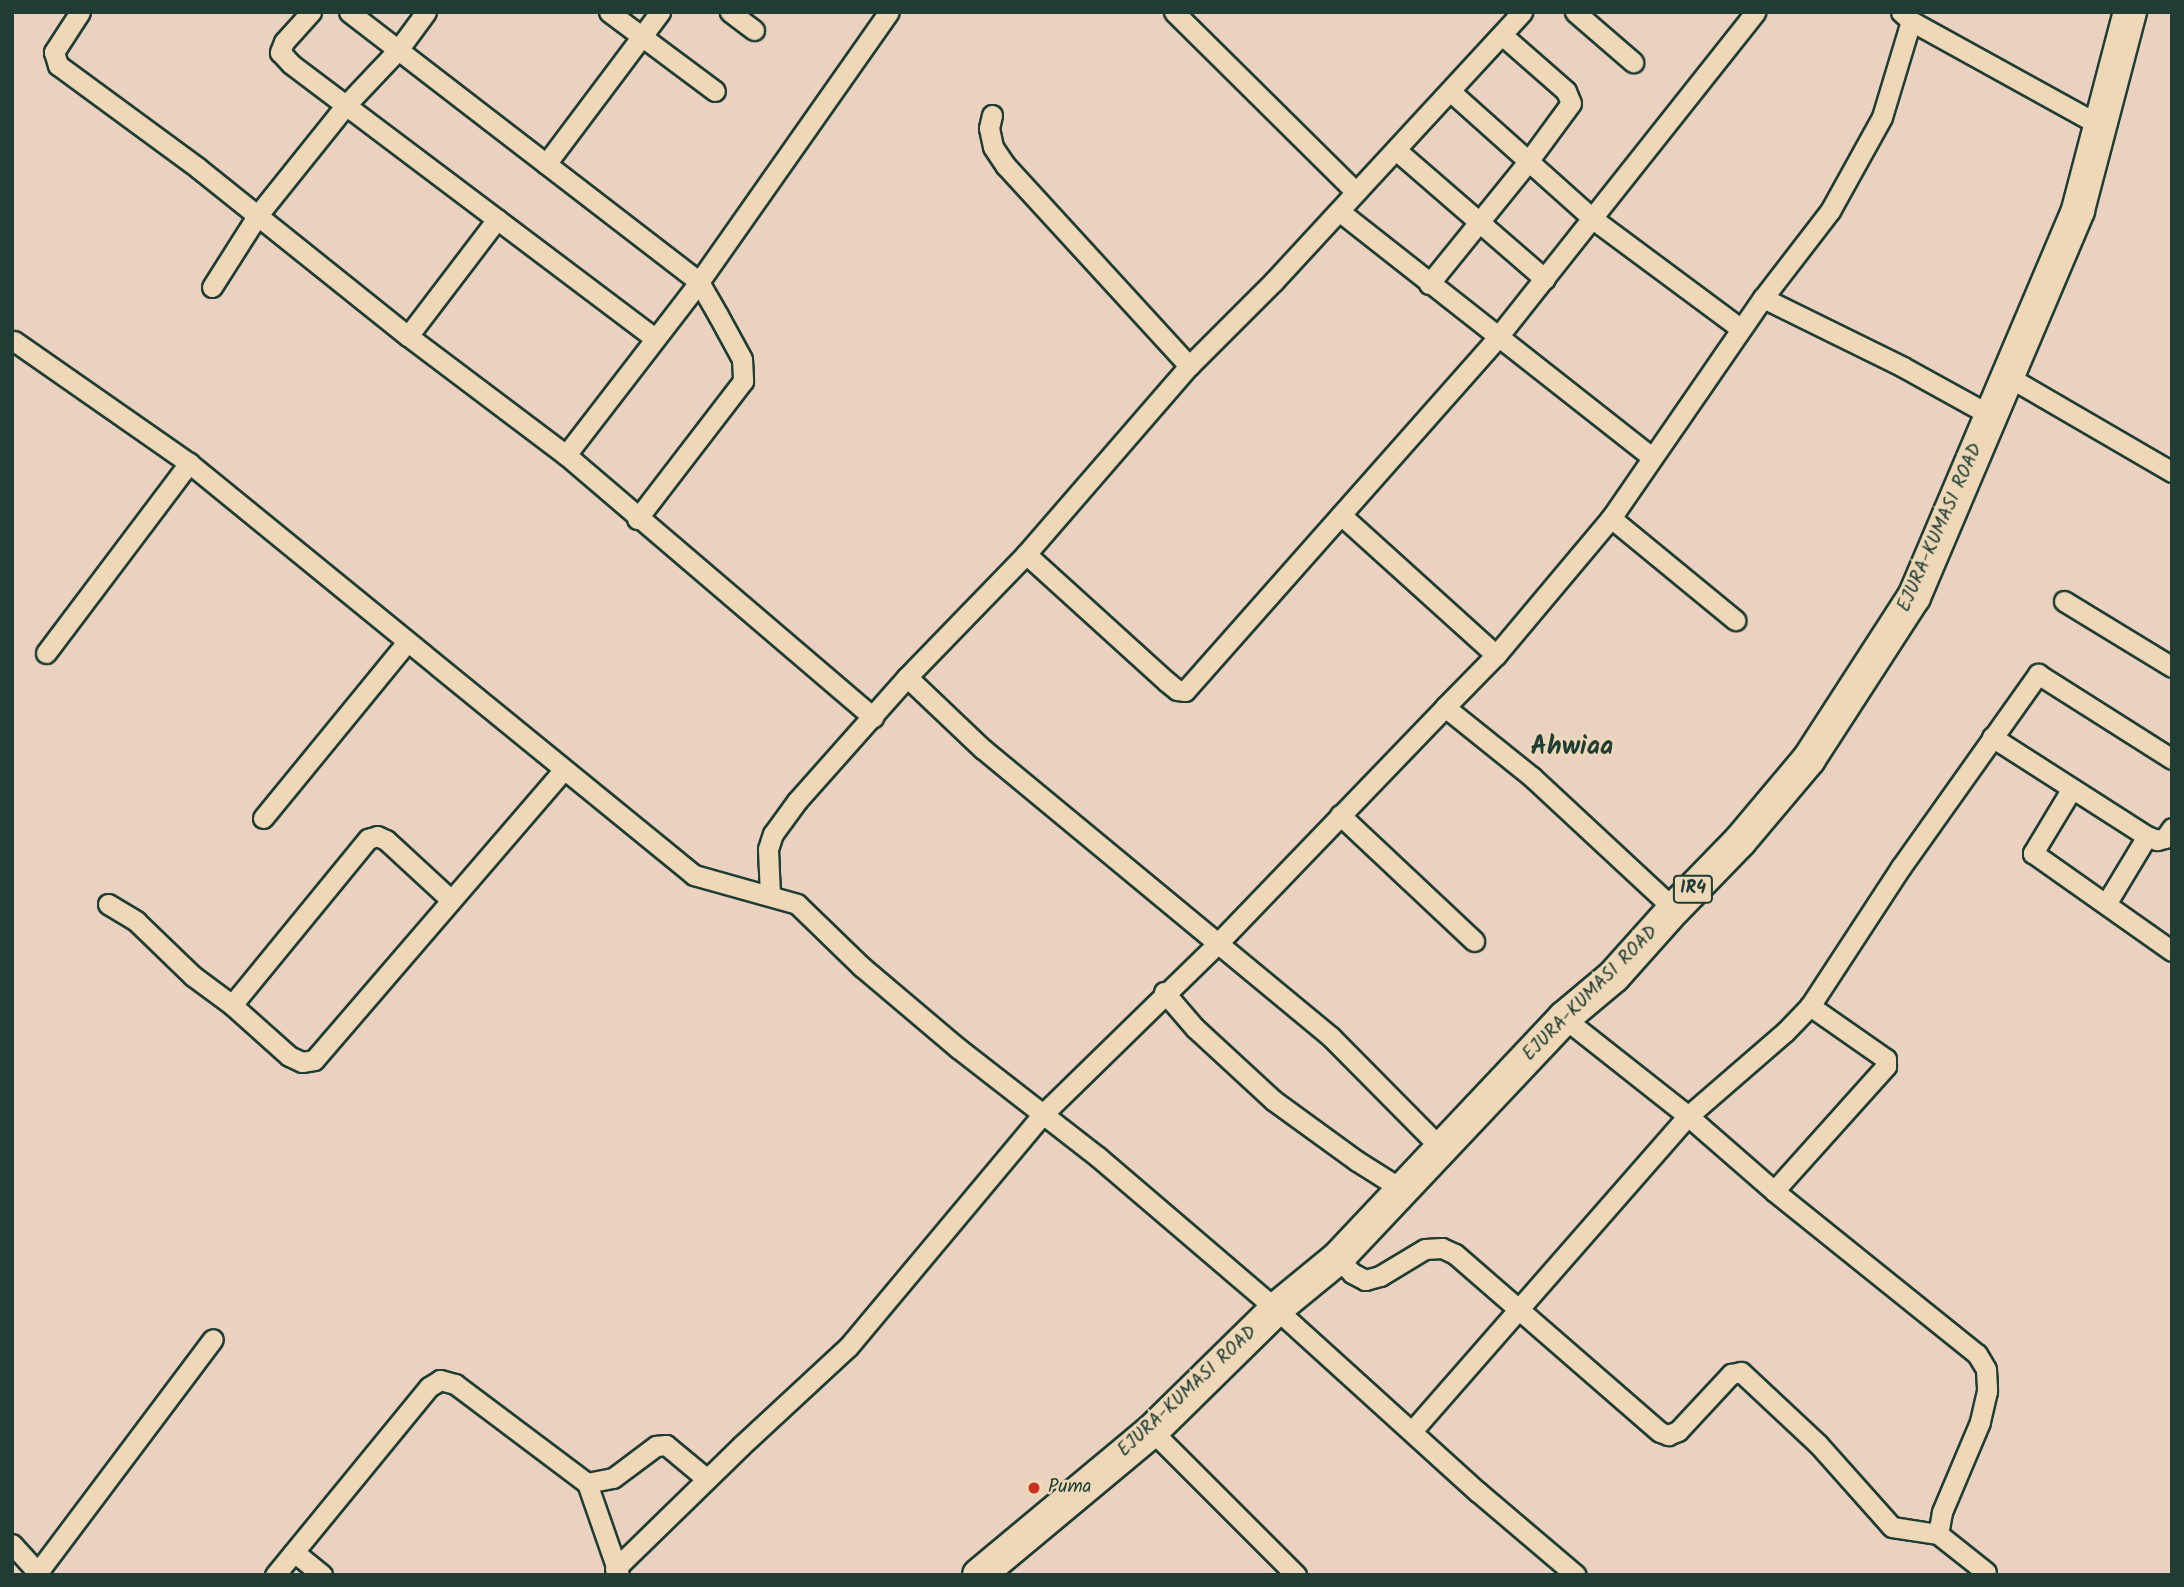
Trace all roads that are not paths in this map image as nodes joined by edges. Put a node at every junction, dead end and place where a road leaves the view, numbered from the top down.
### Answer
1 (80, 12) edge
2 (311, 12) edge
3 (349, 12) edge
4 (426, 12) edge
5 (609, 12) edge
6 (660, 12) edge
7 (730, 12) edge
8 (889, 12) edge
9 (1174, 12) edge
10 (1522, 12) edge
11 (1575, 12) edge
12 (1755, 12) edge
13 (2130, 12) edge
14 (1906, 17) edge
15 (754, 30) dead end
16 (1502, 35) junction
17 (641, 36) junction
18 (398, 50) junction
19 (1633, 62) dead end
20 (715, 91) dead end
21 (1450, 91) junction
22 (345, 106) junction
23 (992, 114) dead end
24 (2101, 126) junction
25 (1396, 150) junction
26 (1527, 163) junction
27 (546, 164) junction
28 (1356, 192) junction
29 (1339, 211) junction
30 (257, 216) junction
31 (497, 219) junction
32 (1593, 219) junction
33 (1479, 221) junction
34 (1545, 279) junction
35 (699, 282) junction
36 (1429, 284) junction
37 (212, 287) dead end
38 (1763, 298) junction
39 (1741, 330) junction
40 (408, 336) junction
41 (654, 338) junction
42 (1497, 338) junction
43 (14, 341) dead end
44 (1189, 366) junction
45 (2007, 376) junction
46 (1990, 415) junction
47 (566, 455) junction
48 (1652, 457) junction
49 (189, 463) junction
50 (2172, 472) edge
51 (1341, 515) junction
52 (1611, 518) junction
53 (637, 519) junction
54 (1026, 554) junction
55 (2064, 601) dead end
56 (1735, 620) dead end
57 (407, 642) junction
58 (46, 653) dead end
59 (1496, 654) junction
60 (2172, 667) edge
61 (907, 677) junction
62 (1445, 707) junction
63 (873, 717) junction
64 (1992, 737) junction
65 (2172, 760) edge
66 (563, 770) junction
67 (2071, 790) junction
68 (1340, 815) junction
69 (262, 818) dead end
70 (2172, 828) edge
71 (2147, 836) junction
72 (770, 895) junction
73 (450, 899) junction
74 (108, 904) dead end
75 (2105, 904) junction
76 (1674, 909) junction
77 (1474, 941) dead end
78 (1219, 942) junction
79 (2172, 951) edge
80 (1164, 992) junction
81 (232, 1005) junction
82 (1810, 1006) junction
83 (1564, 1018) junction
84 (1043, 1114) junction
85 (1688, 1116) junction
86 (1441, 1148) junction
87 (1403, 1190) junction
88 (1774, 1191) junction
89 (1338, 1258) junction
90 (1276, 1309) junction
91 (1519, 1309) junction
92 (213, 1339) dead end
93 (1152, 1431) junction
94 (1412, 1431) junction
95 (707, 1479) junction
96 (587, 1483) junction
97 (1938, 1534) junction
98 (12, 1544) edge
99 (294, 1552) junction
100 (1282, 1560) junction
101 (1565, 1571) edge
102 (617, 1572) edge
103 (1984, 1573) edge
104 (39, 1574) edge
105 (275, 1575) edge
106 (322, 1575) edge
107 (979, 1575) edge
108 (1268, 1575) edge
109 (1296, 1575) edge
110 (2006, 1575) edge

1 - 30 street
2 - 22 street
3 - 18 street
4 - 18 street
5 - 17 street
6 - 17 street
7 - 15 street
8 - 35 street
9 - 28 street
10 - 16 street
11 - 19 street
12 - 32 street
13 - 24 main road, EJURA-KUMASI ROAD / IR4
14 - 24 street
14 - 38 street
16 - 21 street
16 - 26 street
17 - 20 street
17 - 27 street
18 - 22 street
18 - 27 street
21 - 25 street
21 - 26 street
22 - 30 street
22 - 31 street
23 - 44 street
24 - 45 main road, EJURA-KUMASI ROAD / IR4
25 - 28 street
25 - 33 street
26 - 32 street
26 - 33 street
27 - 35 street
28 - 29 street
29 - 36 street
29 - 44 street
30 - 37 street
30 - 40 street
31 - 40 street
31 - 41 street
32 - 34 street
32 - 39 street
33 - 34 street
33 - 36 street
34 - 42 street
35 - 41 street
35 - 53 street
36 - 42 street
38 - 39 street
38 - 46 street
39 - 48 street
40 - 47 street
41 - 47 street
42 - 48 street
42 - 51 street
43 - 49 street
44 - 54 street
45 - 46 main road, EJURA-KUMASI ROAD / IR4
45 - 50 street
46 - 76 main road, EJURA-KUMASI ROAD / IR4
47 - 53 street
48 - 52 street
49 - 57 street
49 - 58 street
51 - 54 street
51 - 59 street
52 - 56 street
52 - 59 street
53 - 63 street
54 - 61 street
55 - 60 street
57 - 66 street
57 - 69 street
59 - 62 street
61 - 63 street
61 - 78 street
62 - 68 street
62 - 76 street
63 - 72 street
64 - 65 street
64 - 67 street
64 - 82 street
66 - 72 street
66 - 73 street
67 - 71 street
67 - 75 street
68 - 77 street
68 - 78 street
70 - 71 street
71 - 75 street
72 - 84 street
73 - 81 street
73 - 81 street
74 - 81 street
75 - 79 street
76 - 83 main road, EJURA-KUMASI ROAD / IR4
78 - 80 street
78 - 86 street
80 - 84 street
80 - 87 street
82 - 85 street
82 - 88 street
83 - 85 street
83 - 86 main road, EJURA-KUMASI ROAD / IR4
84 - 90 street
84 - 95 street
85 - 88 street
85 - 91 street
86 - 87 main road, EJURA-KUMASI ROAD / IR4
87 - 89 main road, EJURA-KUMASI ROAD / IR4
88 - 97 street
89 - 90 main road, EJURA-KUMASI ROAD / IR4
89 - 91 street
90 - 93 main road, EJURA-KUMASI ROAD / IR4
90 - 94 street
91 - 94 street
91 - 97 street
92 - 104 street
93 - 100 street
93 - 107 main road, EJURA-KUMASI ROAD / IR4
94 - 101 street
95 - 96 street
95 - 102 street
96 - 99 street
96 - 102 street
97 - 103 street
98 - 104 street
99 - 105 street
99 - 106 street
100 - 108 street
100 - 109 street
103 - 110 street

